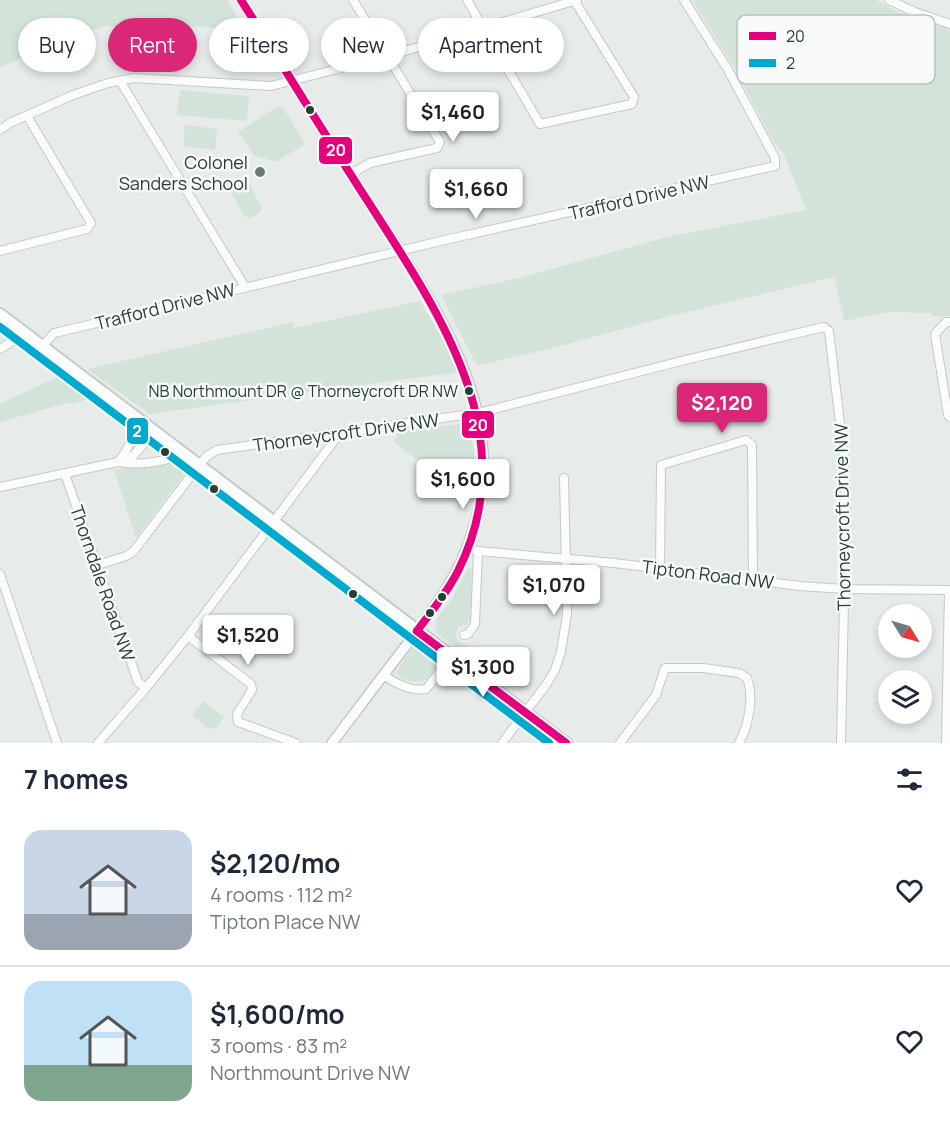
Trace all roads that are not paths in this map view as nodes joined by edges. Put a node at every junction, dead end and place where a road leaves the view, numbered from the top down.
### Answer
1 (241, 0) edge
2 (353, 0) edge
3 (467, 0) edge
4 (575, 0) edge
5 (684, 0) edge
6 (889, 0) edge
7 (923, 15) edge
8 (364, 18) edge
9 (479, 18) edge
10 (512, 18) edge
11 (935, 19) edge
12 (950, 24) edge
13 (330, 72) edge
14 (398, 72) edge
15 (510, 72) edge
16 (120, 81) junction
17 (293, 82) junction
18 (27, 116) junction
19 (0, 130) edge
20 (351, 174) junction
21 (0, 251) edge
22 (400, 252) junction
23 (245, 287) junction
24 (0, 314) edge
25 (950, 322) edge
26 (21, 331) junction
27 (42, 347) junction
28 (0, 349) edge
29 (478, 413) junction
30 (132, 416) junction
31 (950, 417) edge
32 (154, 432) junction
33 (340, 433) junction
34 (184, 454) junction
35 (118, 462) junction
36 (199, 465) junction
37 (64, 474) junction
38 (564, 478) dead end
39 (0, 487) edge
40 (273, 522) junction
41 (468, 547) junction
42 (478, 551) junction
43 (566, 559) junction
44 (98, 564) junction
45 (660, 568) junction
46 (0, 574) edge
47 (753, 579) junction
48 (845, 589) junction
49 (950, 590) edge
50 (417, 631) junction
51 (464, 635) dead end
52 (188, 636) junction
53 (452, 657) junction
54 (384, 675) junction
55 (146, 688) junction
56 (525, 713) junction
57 (57, 743) edge
58 (98, 743) edge
59 (296, 743) edge
60 (332, 743) edge
61 (502, 743) edge
62 (566, 743) edge
63 (620, 743) edge
64 (739, 743) edge
65 (841, 743) edge
66 (946, 743) edge

1 - 17 street
2 - 8 street
3 - 9 street
4 - 10 street
4 - 15 street
5 - 22 street, Trafford Drive NW
6 - 7 street
11 - 12 street
13 - 17 street
14 - 20 street
16 - 17 street
16 - 18 street
16 - 23 street
17 - 20 street
18 - 19 street
18 - 21 street
20 - 22 street
22 - 23 street, Trafford Drive NW
22 - 29 street
23 - 27 street, Trafford Drive NW
24 - 26 main road
25 - 31 street
26 - 27 main road
26 - 28 street
27 - 30 main road
29 - 33 street, Thorneycroft Drive NW
29 - 41 street
29 - 48 street, Thorneycroft Drive NW
30 - 32 main road
30 - 35 street
32 - 34 main road
32 - 35 street
33 - 36 street, Thorneycroft Drive NW
33 - 40 street
34 - 35 street
34 - 36 main road
35 - 37 street
36 - 40 main road
36 - 44 street, Thorneycroft Drive NW
37 - 39 street
37 - 44 street, Thorndale Road NW
38 - 43 street
40 - 50 main road
40 - 52 street
41 - 42 street, Tipton Road NW
41 - 50 street
42 - 43 street, Tipton Road NW
42 - 51 street
43 - 45 street, Tipton Road NW
43 - 56 street
44 - 55 street, Thorndale Road NW
45 - 47 street, Tipton Road NW
45 - 47 street
46 - 57 street
47 - 48 street, Tipton Road NW
48 - 49 street, Tipton Road NW
48 - 65 street, Thorneycroft Drive NW
49 - 66 street
50 - 53 main road
50 - 54 street
52 - 55 street
52 - 59 street
53 - 54 street
53 - 56 main road
54 - 60 street
55 - 58 street
56 - 61 street
56 - 62 main road
63 - 64 street

